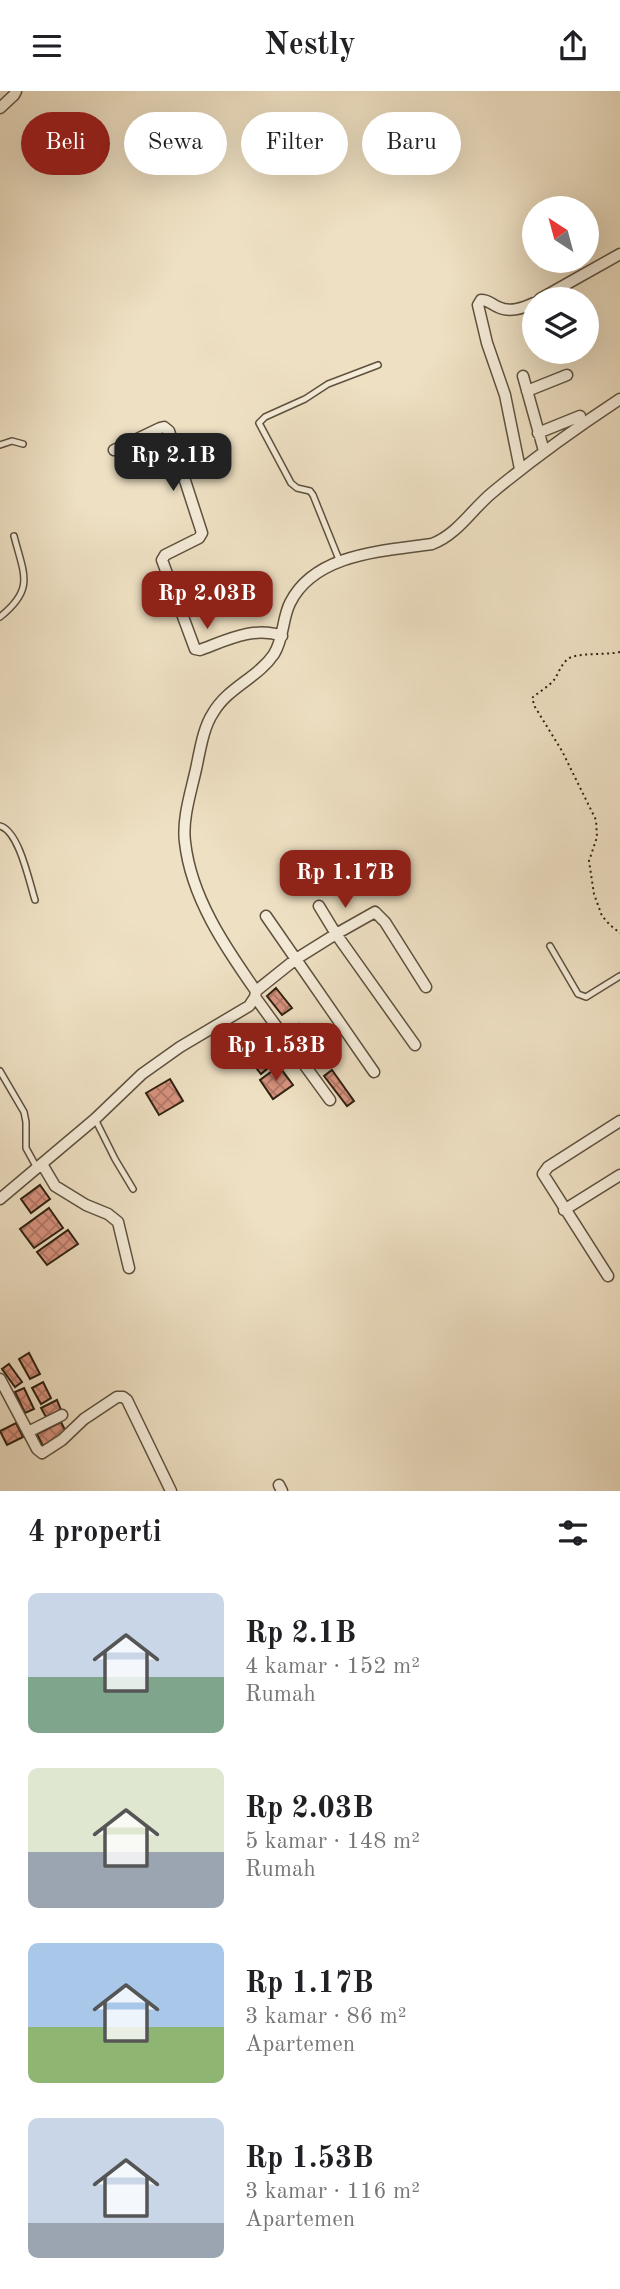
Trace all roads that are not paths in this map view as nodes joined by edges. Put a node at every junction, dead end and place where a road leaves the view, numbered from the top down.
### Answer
1 (16, 91) edge
2 (0, 108) edge
3 (620, 254) edge
4 (561, 287) edge
5 (522, 308) edge
6 (378, 365) dead end
7 (567, 375) dead end
8 (523, 376) dead end
9 (527, 391) junction
10 (620, 399) edge
11 (580, 416) dead end
12 (538, 433) junction
13 (23, 444) dead end
14 (0, 445) edge
15 (114, 450) dead end
16 (544, 451) junction
17 (520, 469) junction
18 (14, 537) dead end
19 (340, 562) junction
20 (0, 617) edge
21 (282, 636) junction
22 (0, 826) edge
23 (35, 900) dead end
24 (319, 906) dead end
25 (266, 916) dead end
26 (336, 934) junction
27 (550, 946) dead end
28 (296, 959) junction
29 (620, 976) edge
30 (426, 987) dead end
31 (255, 994) junction
32 (415, 1045) dead end
33 (0, 1071) edge
34 (374, 1072) dead end
35 (330, 1100) dead end
36 (95, 1119) junction
37 (620, 1121) edge
38 (39, 1166) junction
39 (620, 1175) edge
40 (134, 1189) dead end
41 (0, 1199) edge
42 (564, 1210) junction
43 (129, 1268) dead end
44 (608, 1276) dead end
45 (0, 1379) edge
46 (62, 1415) dead end
47 (28, 1432) junction
48 (171, 1491) edge

1 - 2 street
3 - 4 street
5 - 17 street
6 - 19 lane
7 - 9 street
8 - 9 street
9 - 12 street
10 - 16 street
11 - 12 street
12 - 16 street
13 - 14 lane
15 - 21 street
16 - 17 street
17 - 19 street
18 - 20 lane
19 - 21 street
21 - 31 street
22 - 23 lane
24 - 26 street
25 - 28 street
26 - 28 street
26 - 30 street
26 - 32 street
27 - 29 lane
28 - 31 street
28 - 34 street
31 - 35 street
31 - 36 street
33 - 38 lane
36 - 38 street
36 - 40 lane
37 - 42 street
38 - 41 street
38 - 43 street
39 - 42 street
42 - 44 street
45 - 47 street
46 - 47 street
47 - 48 street

